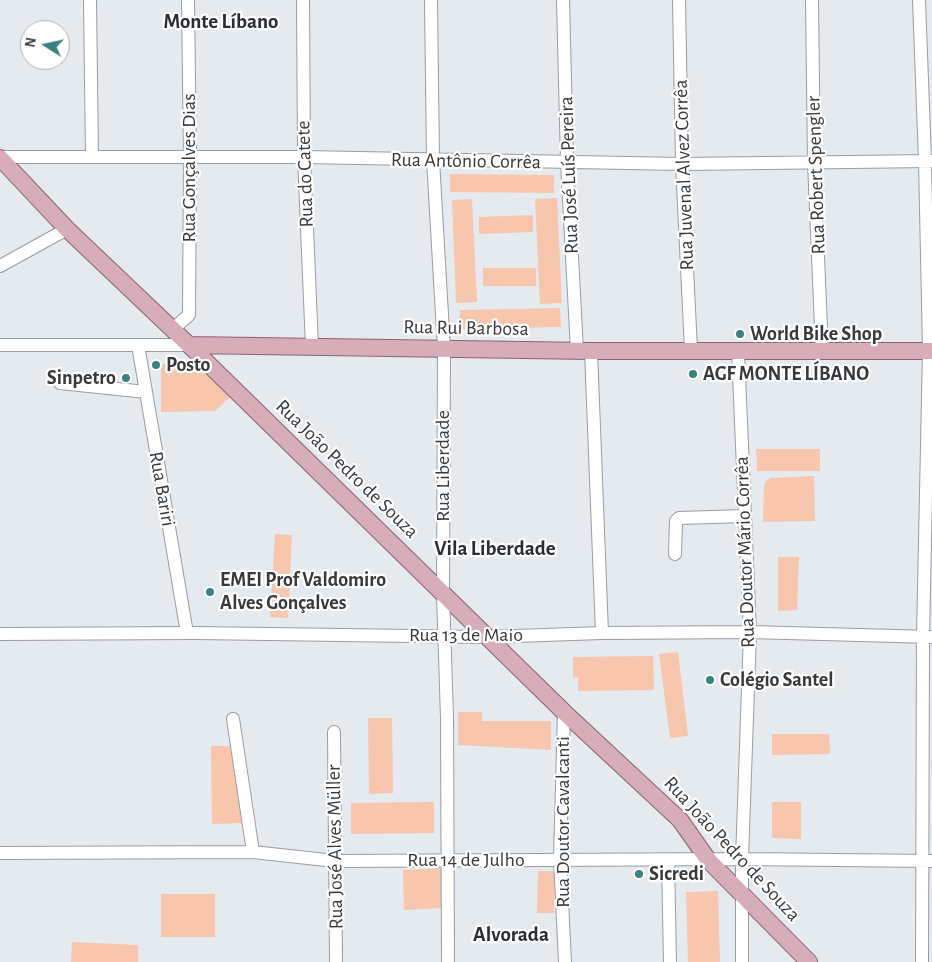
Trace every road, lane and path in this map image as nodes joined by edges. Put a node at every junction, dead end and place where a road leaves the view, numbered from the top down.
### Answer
1 (90, 0) edge
2 (188, 0) edge
3 (303, 0) edge
4 (431, 0) edge
5 (563, 0) edge
6 (679, 0) edge
7 (812, 0) edge
8 (919, 0) edge
9 (92, 156) junction
10 (190, 157) junction
11 (0, 158) edge
12 (304, 158) junction
13 (432, 160) junction
14 (928, 161) edge
15 (567, 162) junction
16 (814, 163) junction
17 (682, 164) junction
18 (67, 229) junction
19 (0, 266) edge
20 (173, 329) junction
21 (138, 344) junction
22 (0, 345) edge
23 (189, 345) junction
24 (312, 348) junction
25 (444, 349) junction
26 (691, 350) junction
27 (822, 350) junction
28 (930, 350) edge
29 (584, 351) junction
30 (738, 352) junction
31 (60, 383) dead end
32 (146, 392) junction
33 (745, 516) junction
34 (675, 554) dead end
35 (443, 593) junction
36 (602, 632) junction
37 (750, 632) junction
38 (187, 633) junction
39 (0, 634) edge
40 (444, 636) junction
41 (487, 637) junction
42 (928, 637) edge
43 (564, 712) junction
44 (233, 718) dead end
45 (334, 732) dead end
46 (253, 852) junction
47 (0, 853) edge
48 (560, 859) junction
49 (742, 859) junction
50 (447, 860) junction
51 (668, 860) junction
52 (335, 861) junction
53 (709, 861) junction
54 (928, 861) edge
55 (742, 895) junction
56 (336, 962) edge
57 (448, 962) edge
58 (565, 962) edge
59 (670, 962) edge
60 (742, 962) edge
61 (809, 962) edge
62 (922, 962) edge

1 - 9 street
2 - 10 street, Rua Gonçalves Dias
3 - 12 street, Rua do Catete
4 - 13 street, Rua Liberdade
5 - 15 street, Rua José Luís Pereira
6 - 17 street, Rua Juvenal Alvez Corrêa
7 - 16 street, Rua Robert Spengler
8 - 14 street
9 - 10 street, Rua Antônio Corrêa
9 - 11 street, Rua Antônio Corrêa
10 - 12 street, Rua Antônio Corrêa
10 - 20 street, Rua Gonçalves Dias
11 - 18 main road, Rua João Pedro de Souza
12 - 13 street, Rua Antônio Corrêa
12 - 24 street, Rua do Catete
13 - 15 street, Rua Antônio Corrêa
13 - 25 street, Rua Liberdade
14 - 16 street, Rua Antônio Corrêa
14 - 28 street
15 - 17 street, Rua Antônio Corrêa
15 - 29 street, Rua José Luís Pereira
16 - 17 street, Rua Antônio Corrêa
16 - 27 street, Rua Robert Spengler
17 - 26 street, Rua Juvenal Alvez Corrêa
18 - 19 street
18 - 20 main road, Rua João Pedro de Souza
20 - 23 main road, Rua João Pedro de Souza
21 - 22 street, Rua Rui Barbosa
21 - 23 street, Rua Rui Barbosa
21 - 32 street, Rua Bariri
23 - 24 main road, Rua Rui Barbosa
23 - 35 main road, Rua João Pedro de Souza
24 - 25 main road, Rua Rui Barbosa
25 - 29 main road, Rua Rui Barbosa
25 - 35 street, Rua Liberdade
26 - 29 main road, Rua Rui Barbosa
26 - 30 main road, Rua Rui Barbosa
27 - 28 main road, Rua Rui Barbosa
27 - 30 main road, Rua Rui Barbosa
28 - 42 street
29 - 36 street, Rua José Luís Pereira
30 - 33 street, Rua Doutor Mário Corrêa
31 - 32 street
32 - 38 street, Rua Bariri
33 - 34 street
33 - 37 street, Rua Doutor Mário Corrêa
35 - 40 street, Rua Liberdade
35 - 41 main road, Rua João Pedro de Souza
36 - 37 street, Rua 13 de Maio
36 - 41 street, Rua 13 de Maio
37 - 42 street, Rua 13 de Maio
37 - 49 street, Rua Doutor Mário Corrêa
38 - 39 street, Rua 13 de Maio
38 - 40 street, Rua 13 de Maio
40 - 41 street, Rua 13 de Maio
40 - 50 street, Rua Liberdade
41 - 43 main road, Rua João Pedro de Souza
42 - 54 street
43 - 48 street, Rua Doutor Cavalcanti
43 - 53 main road, Rua João Pedro de Souza
44 - 46 street
45 - 52 street, Rua José Alves Müller
46 - 47 street, Rua 14 de Julho
46 - 52 street, Rua 14 de Julho
48 - 50 street, Rua 14 de Julho
48 - 51 street, Rua 14 de Julho
48 - 58 street, Rua Doutor Cavalcanti
49 - 53 street, Rua 14 de Julho
49 - 54 street, Rua 14 de Julho
49 - 55 street, Rua Doutor Mário Corrêa
50 - 52 street, Rua 14 de Julho
50 - 57 street, Rua Liberdade
51 - 53 street, Rua 14 de Julho
51 - 59 street
52 - 56 street, Rua José Alves Müller
53 - 55 main road, Rua João Pedro de Souza
54 - 62 street
55 - 60 street, Rua Doutor Mário Corrêa
55 - 61 main road, Rua João Pedro de Souza

